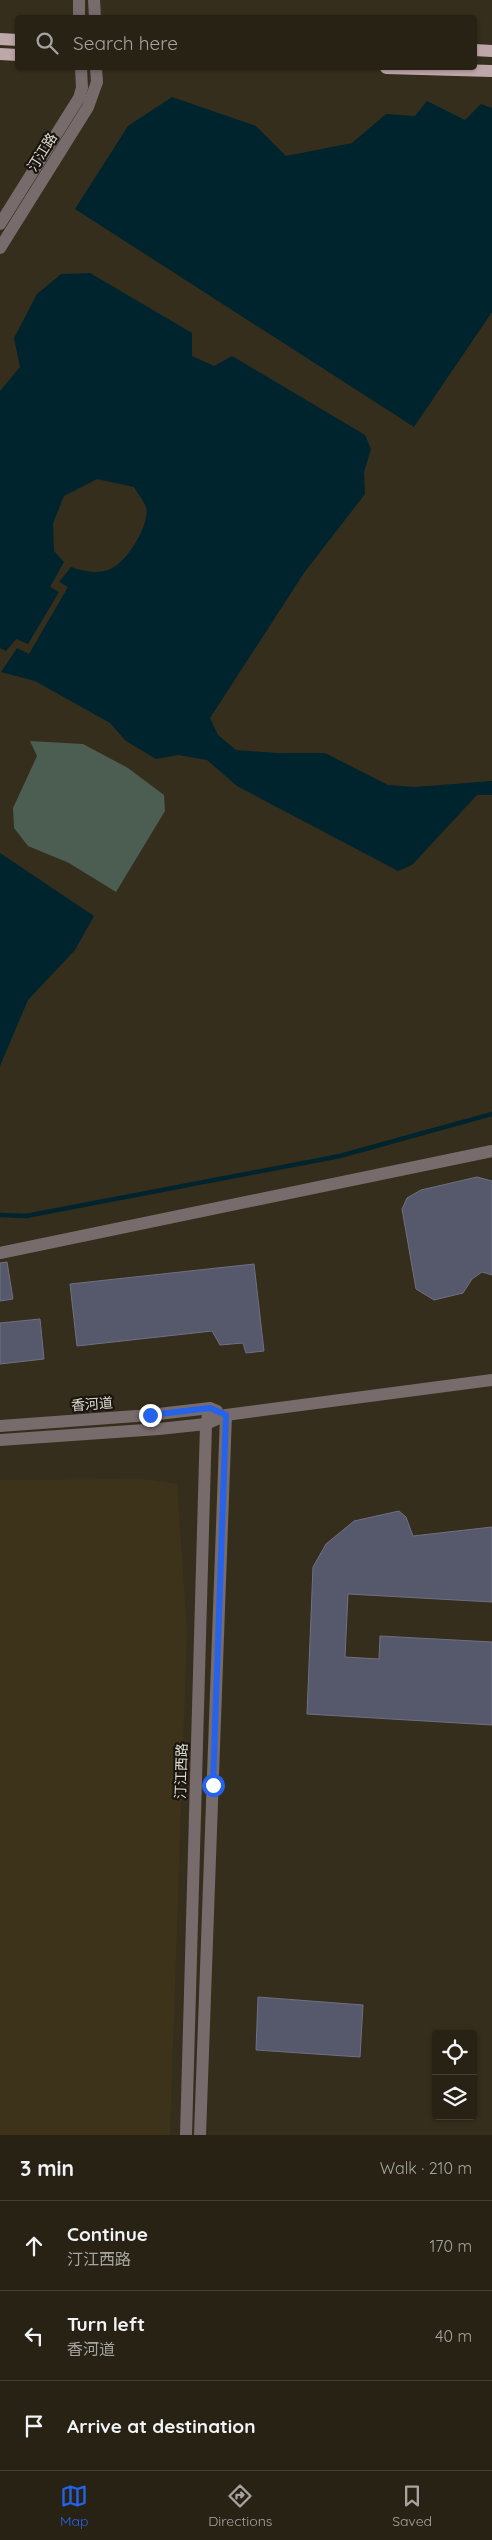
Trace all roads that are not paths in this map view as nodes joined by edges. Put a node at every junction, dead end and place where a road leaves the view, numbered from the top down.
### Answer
1 (79, 0) edge
2 (94, 0) edge
3 (80, 15) edge
4 (95, 15) edge
5 (0, 39) edge
6 (15, 40) edge
7 (477, 50) edge
8 (492, 51) edge
9 (0, 54) edge
10 (15, 55) edge
11 (81, 70) edge
12 (96, 70) edge
13 (457, 70) edge
14 (492, 71) edge
15 (0, 224) edge
16 (0, 248) edge
17 (492, 1151) edge
18 (0, 1253) edge
19 (492, 1380) edge
20 (210, 1408) junction
21 (226, 1415) junction
22 (206, 1424) junction
23 (0, 1426) edge
24 (0, 1440) edge
25 (186, 2135) edge
26 (200, 2135) edge

1 - 3 street
2 - 4 street
5 - 6 main road
7 - 8 main road
9 - 10 main road
11 - 15 street, 汀江路
12 - 16 street, 汀江路
13 - 14 main road
17 - 18 street
19 - 21 street
20 - 21 street
20 - 22 street, 汀江西路
20 - 23 street, 香河道
21 - 22 street
21 - 26 street
22 - 24 street
22 - 25 street, 汀江西路

